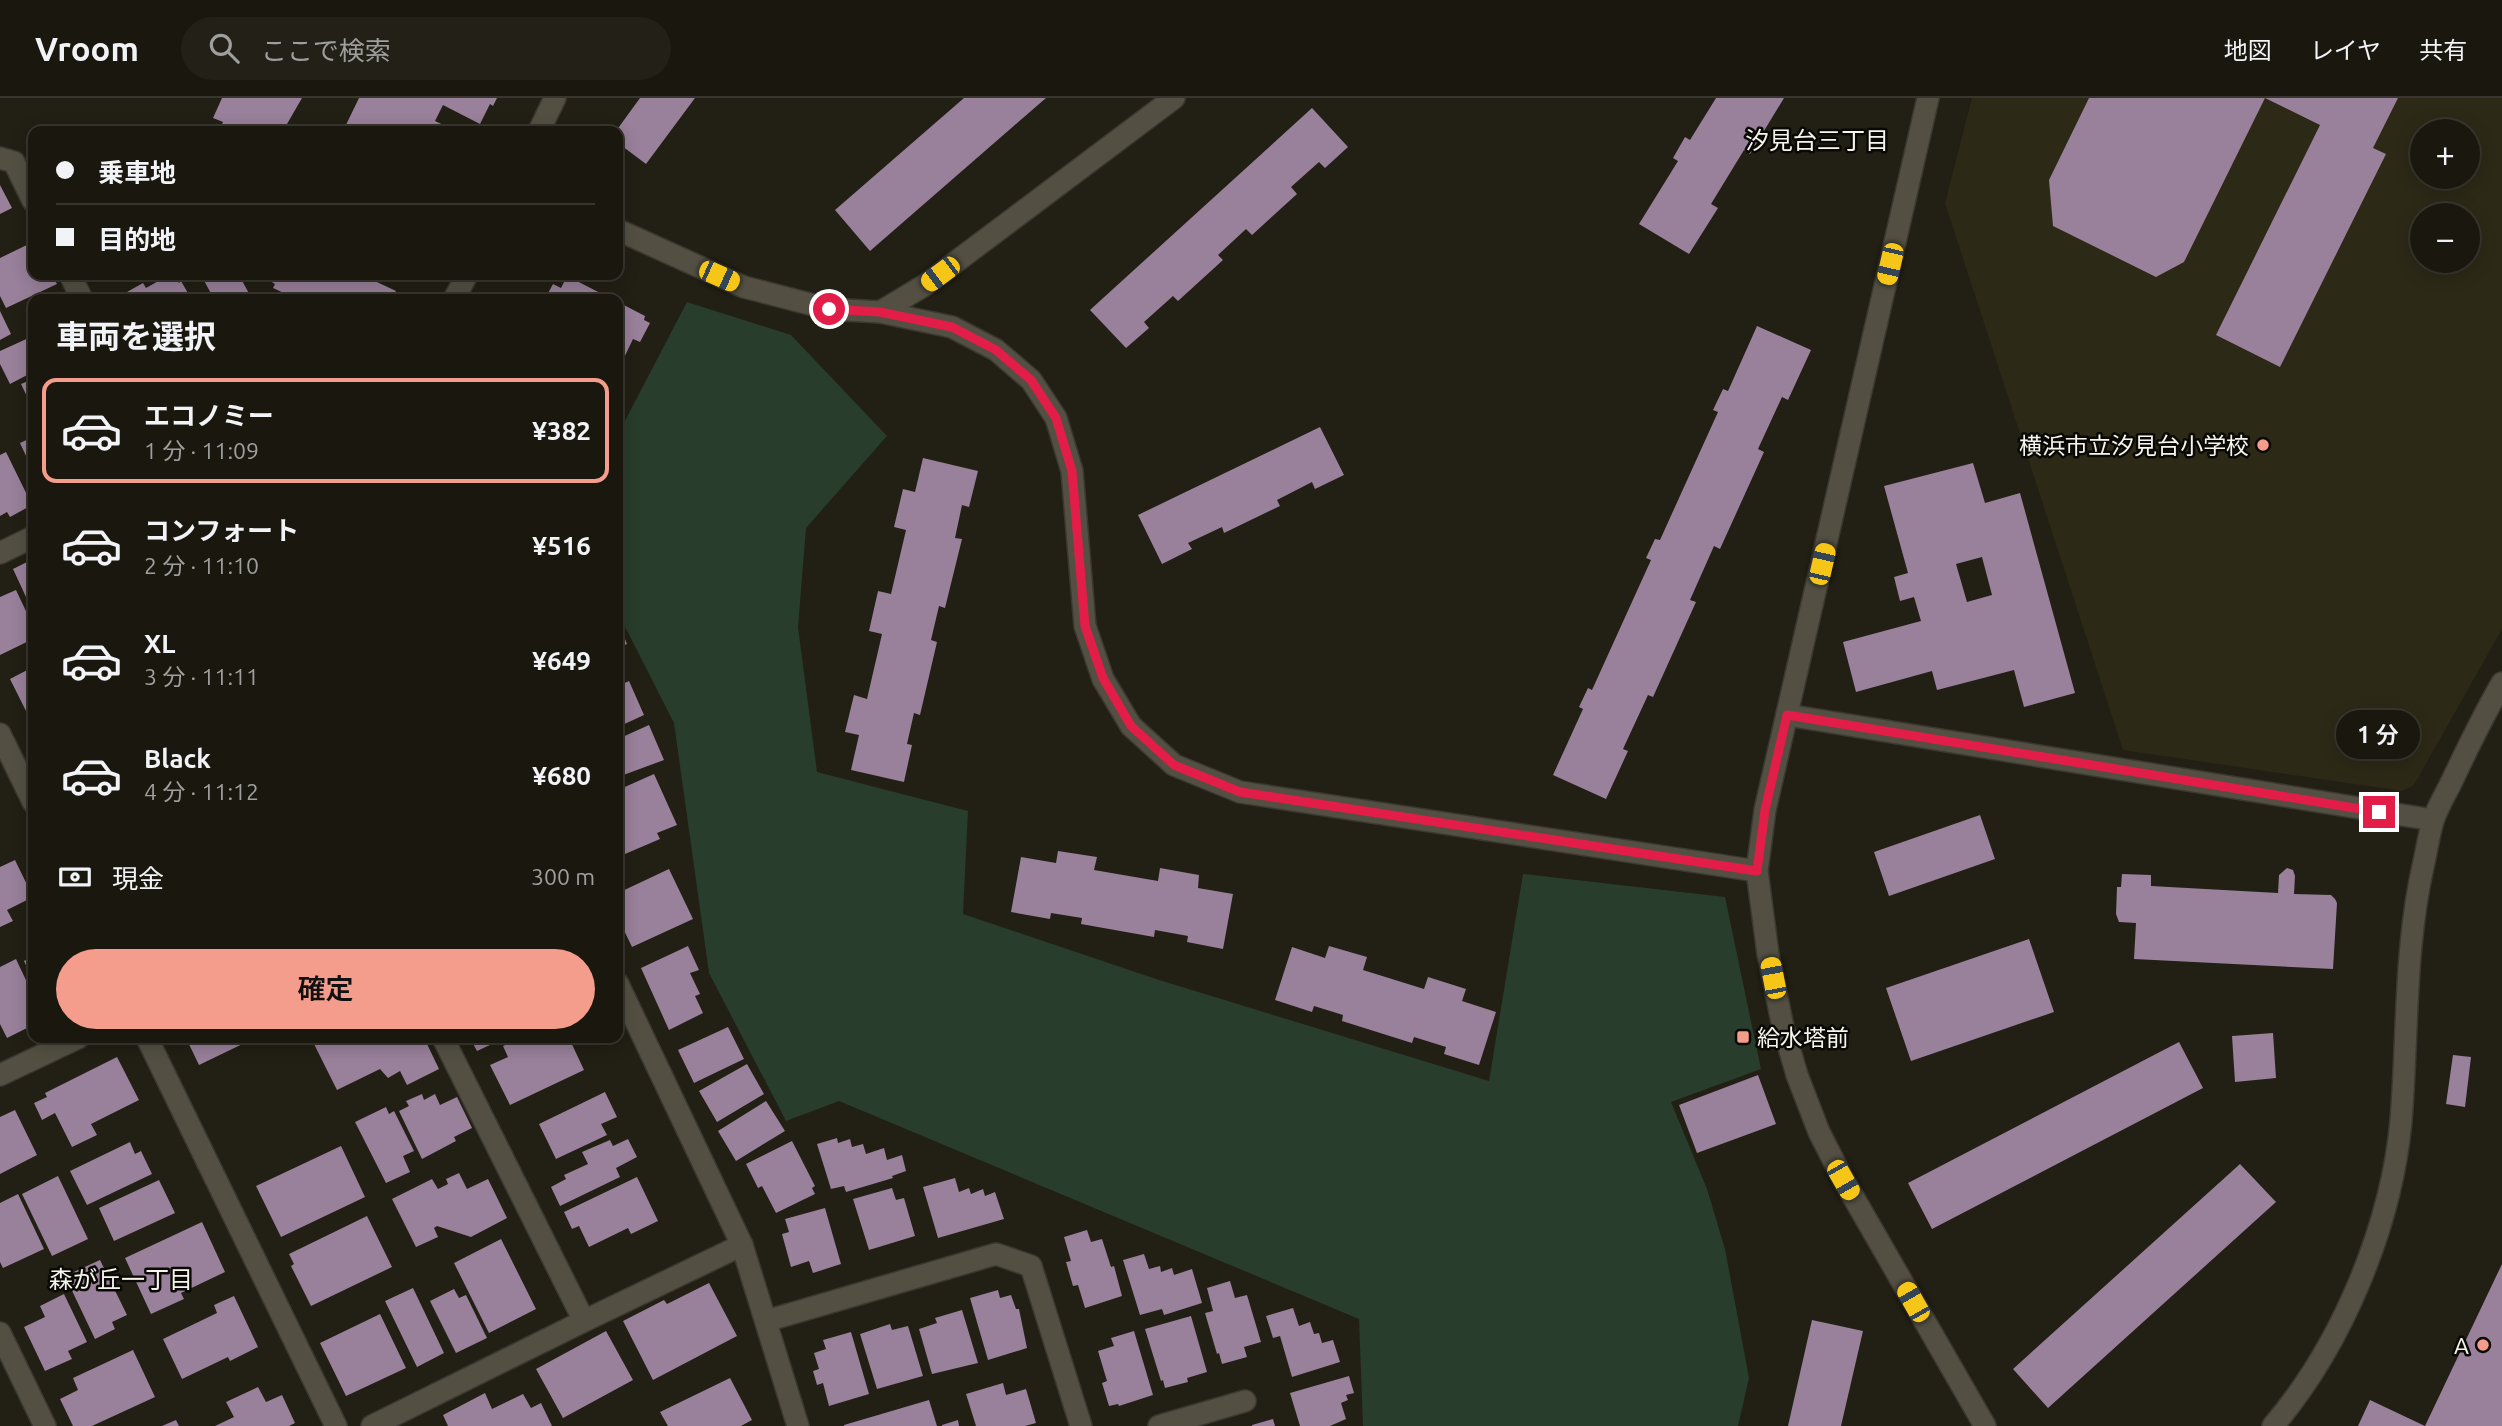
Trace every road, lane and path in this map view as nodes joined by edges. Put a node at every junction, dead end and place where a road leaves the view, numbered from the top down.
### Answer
1 (555, 98) edge
2 (1174, 98) edge
3 (1928, 98) edge
4 (541, 126) edge
5 (0, 158) edge
6 (28, 191) edge
7 (623, 232) edge
8 (880, 312) junction
9 (28, 539) edge
10 (0, 553) edge
11 (2502, 683) edge
12 (1787, 715) junction
13 (0, 734) edge
14 (28, 792) edge
15 (2433, 820) junction
16 (1757, 871) junction
17 (623, 995) edge
18 (67, 1043) edge
19 (149, 1043) edge
20 (445, 1043) edge
21 (0, 1075) edge
22 (742, 1245) junction
23 (584, 1321) junction
24 (766, 1321) junction
25 (0, 1333) edge
26 (1245, 1401) dead end
27 (45, 1426) edge
28 (336, 1426) edge
29 (372, 1426) edge
30 (798, 1426) edge
31 (1081, 1426) edge
32 (1159, 1426) edge
33 (1986, 1426) edge
34 (2273, 1426) edge

1 - 4 street
2 - 8 street
3 - 12 street
5 - 6 street
7 - 8 street
8 - 16 street
9 - 10 street
11 - 15 street
12 - 15 street
12 - 16 street
13 - 14 street
15 - 34 street
16 - 33 street
17 - 22 street
18 - 21 street
19 - 28 street
20 - 23 street
22 - 23 street
22 - 24 street
23 - 29 street
24 - 30 street
24 - 31 street
25 - 27 street
26 - 32 street

